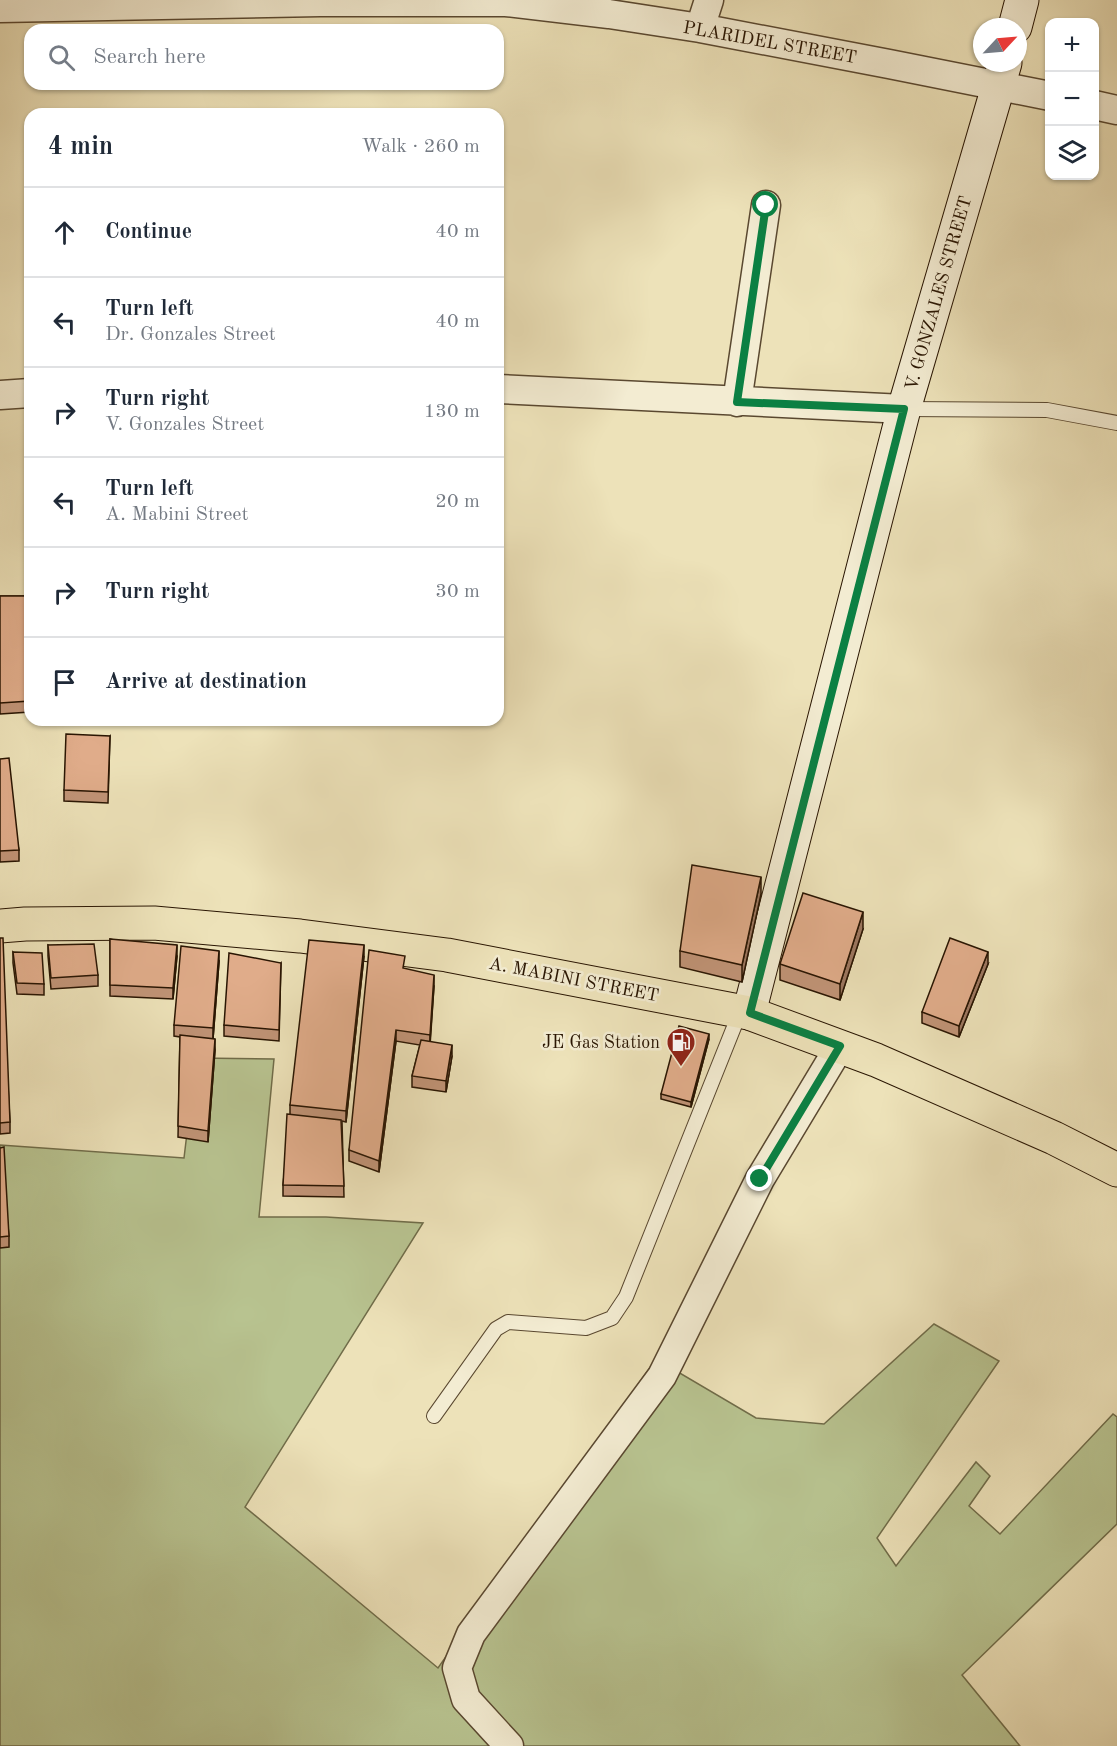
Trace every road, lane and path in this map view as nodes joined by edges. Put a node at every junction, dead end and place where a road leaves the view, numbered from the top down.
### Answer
1 (709, 0) edge
2 (1022, 0) edge
3 (179, 2) edge
4 (0, 8) edge
5 (1017, 18) edge
6 (700, 28) junction
7 (1002, 74) edge
8 (1045, 94) edge
9 (1099, 106) edge
10 (1117, 110) edge
11 (766, 205) dead end
12 (504, 389) edge
13 (24, 393) edge
14 (0, 395) edge
15 (737, 402) junction
16 (904, 409) junction
17 (1117, 423) edge
18 (0, 927) edge
19 (745, 1012) junction
20 (840, 1046) junction
21 (1117, 1170) edge
22 (434, 1416) dead end
23 (509, 1746) edge

1 - 6 street
2 - 5 street
3 - 4 street, PLARIDEL STREET
3 - 6 street, PLARIDEL STREET
6 - 7 street, PLARIDEL STREET
7 - 8 street, PLARIDEL STREET
7 - 16 street, V. GONZALES STREET
9 - 10 street
11 - 15 street
12 - 15 street
13 - 14 street
15 - 16 street
16 - 17 lane
16 - 19 street, V. GONZALES STREET
18 - 19 main road, A. MABINI STREET
19 - 20 main road, A. MABINI STREET
19 - 22 lane
20 - 21 main road, A. MABINI STREET
20 - 23 street

